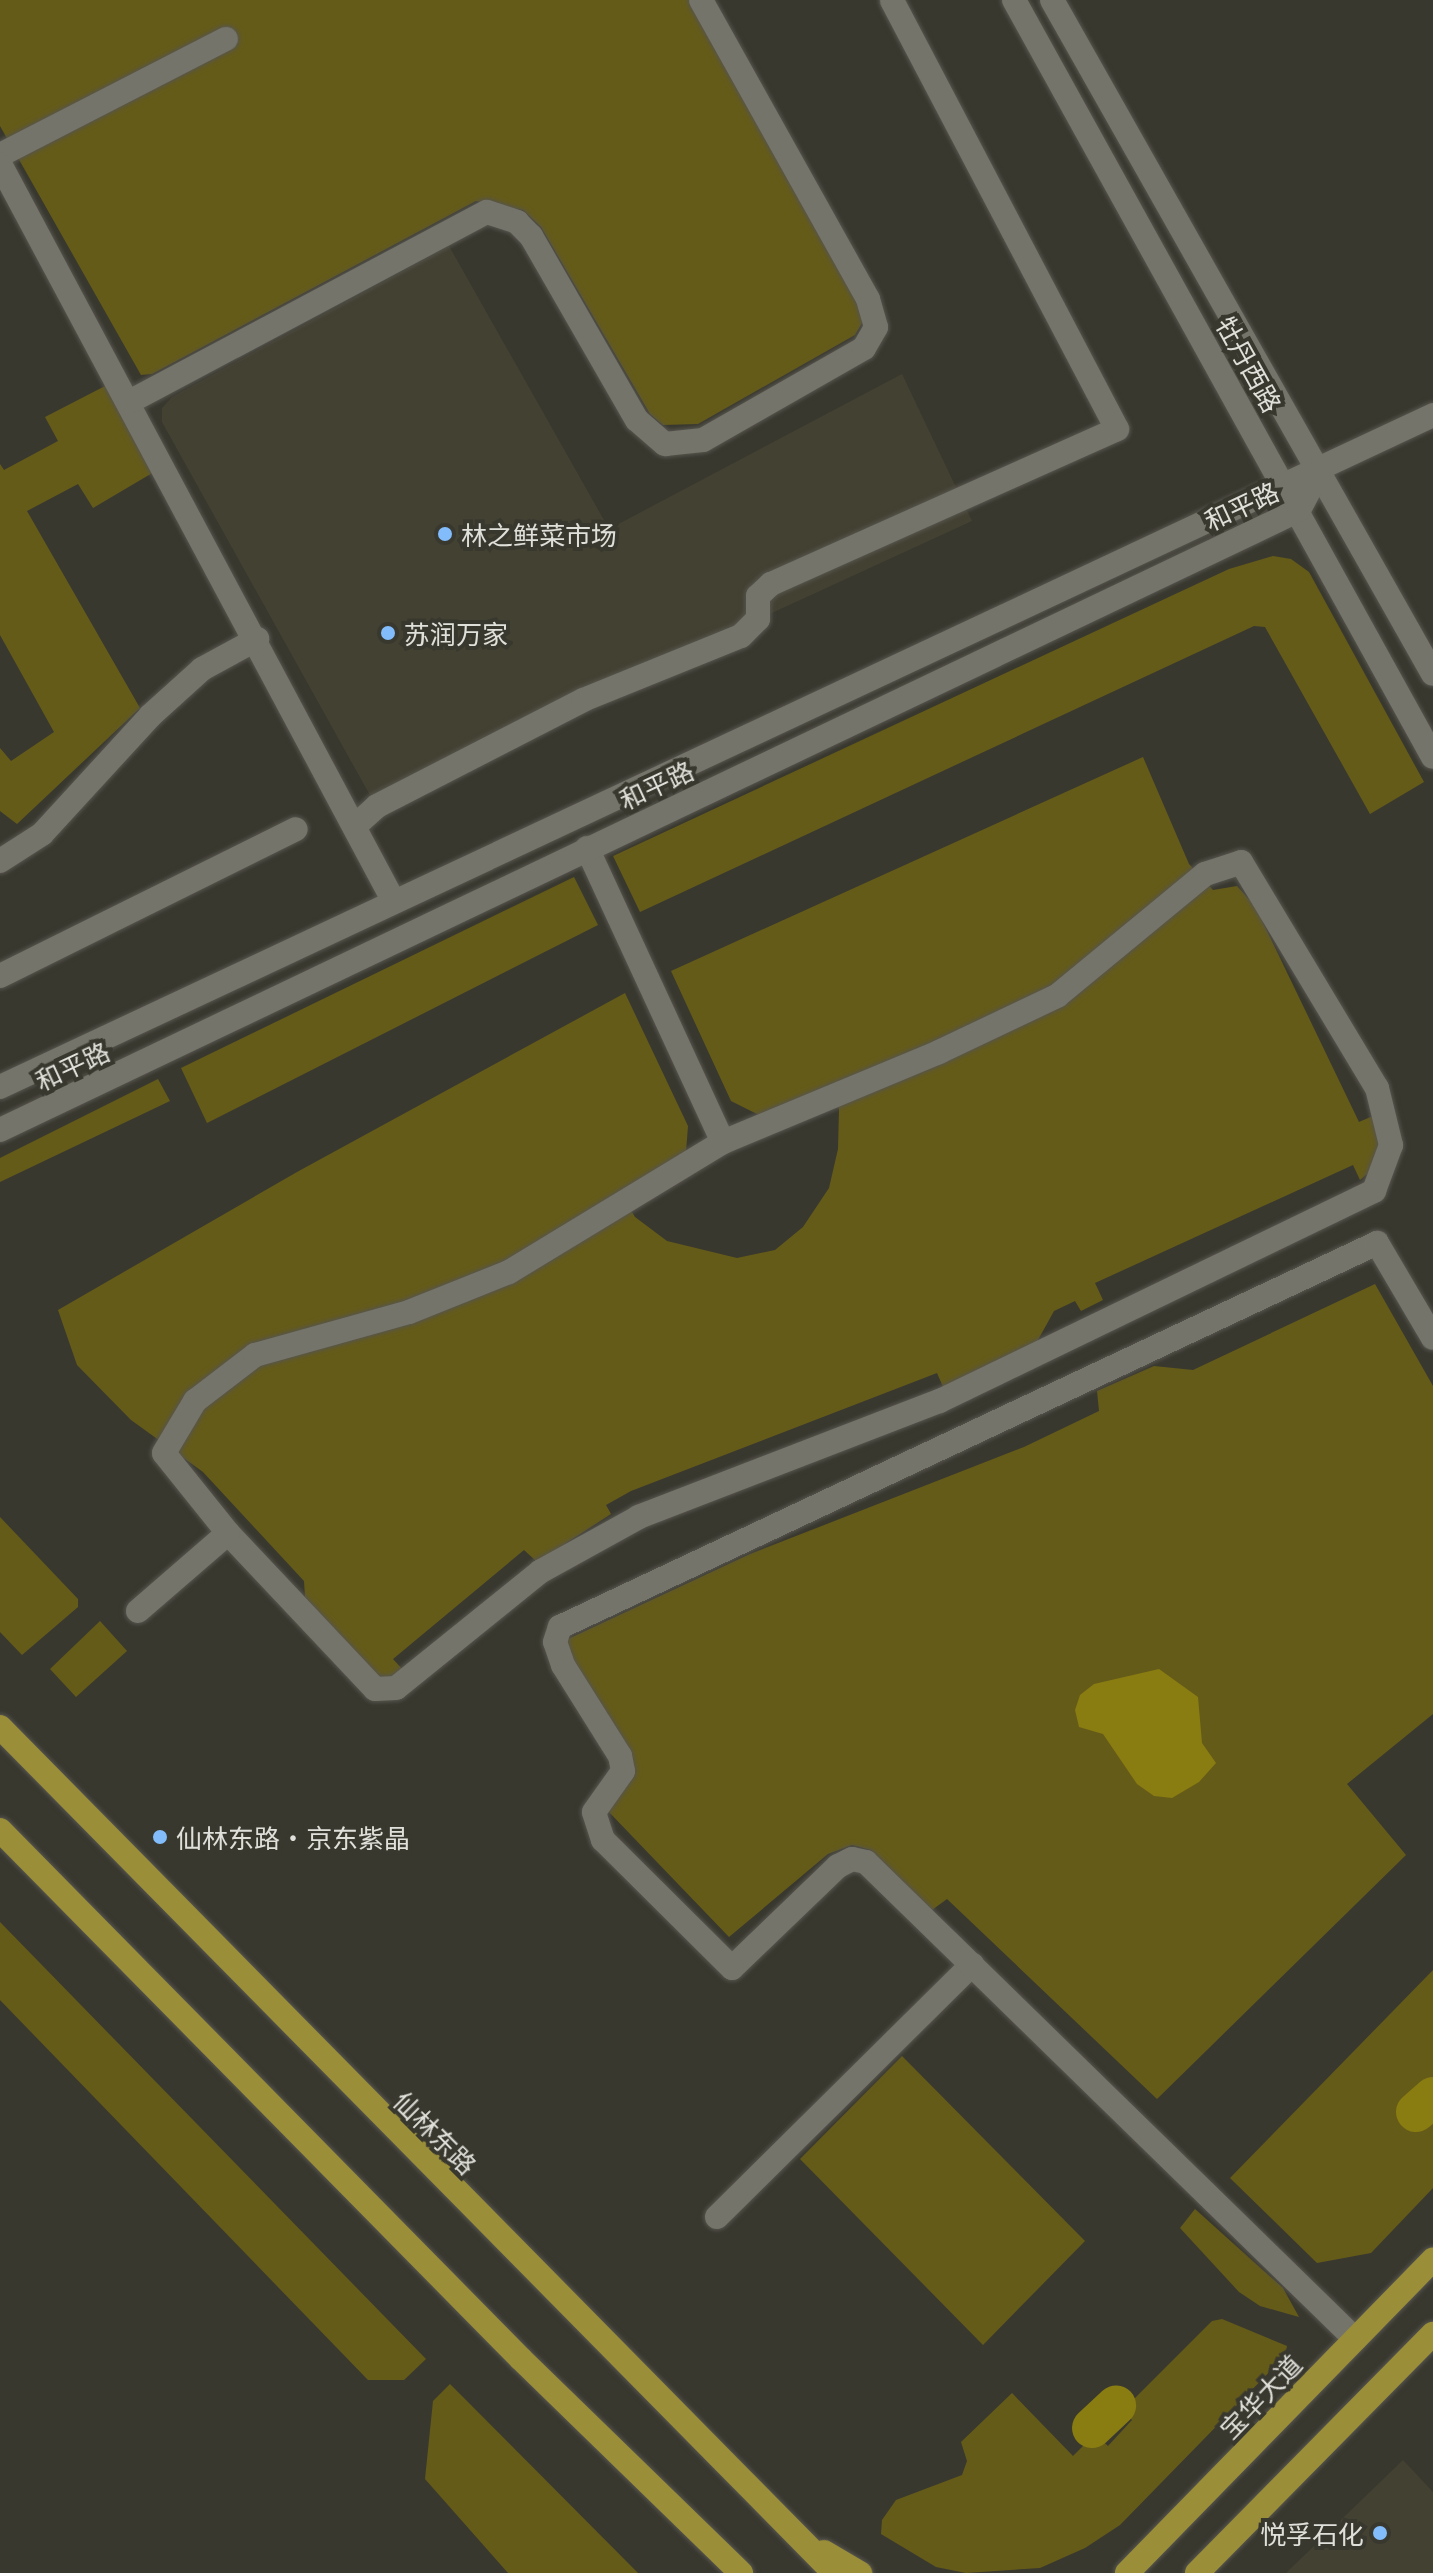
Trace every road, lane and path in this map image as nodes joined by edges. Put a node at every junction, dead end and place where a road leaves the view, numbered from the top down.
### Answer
1 (701, 0) edge
2 (892, 0) edge
3 (1014, 0) edge
4 (1052, 0) edge
5 (226, 39) dead end
6 (0, 155) edge
7 (0, 164) edge
8 (129, 402) junction
9 (1433, 415) edge
10 (1319, 472) junction
11 (1283, 483) junction
12 (1299, 510) junction
13 (257, 639) junction
14 (1433, 674) edge
15 (1433, 757) edge
16 (356, 825) junction
17 (296, 829) dead end
18 (587, 848) junction
19 (0, 861) edge
20 (393, 900) junction
21 (0, 976) edge
22 (2, 1081) edge
23 (0, 1130) edge
24 (723, 1142) junction
25 (1433, 1338) edge
26 (228, 1533) junction
27 (138, 1611) dead end
28 (0, 1727) edge
29 (0, 1830) edge
30 (972, 1965) junction
31 (717, 2217) dead end
32 (1433, 2259) edge
33 (1433, 2334) edge
34 (1355, 2339) junction
35 (799, 2538) junction
36 (712, 2546) junction
37 (1134, 2566) edge
38 (729, 2573) edge
39 (741, 2573) edge
40 (814, 2573) edge
41 (834, 2573) edge
42 (860, 2573) edge
43 (1107, 2573) edge
44 (1197, 2573) edge

1 - 8 street
2 - 16 street
3 - 11 street, 牡丹西路
4 - 10 street, 牡丹西路
5 - 6 street
7 - 8 street
8 - 13 street
9 - 10 street, 和平路
10 - 11 street, 和平路
10 - 12 street, 和平路
10 - 14 street, 牡丹西路
11 - 12 street, 牡丹西路
11 - 20 street, 和平路
12 - 15 street, 牡丹西路
12 - 18 street, 和平路
13 - 16 street
13 - 19 street
16 - 20 street
17 - 21 street
18 - 23 street, 和平路
18 - 24 street
20 - 22 street, 和平路
24 - 26 street
24 - 26 street
25 - 30 street
26 - 27 street
28 - 35 main road, 仙林东路
29 - 36 main road
30 - 31 street
30 - 34 street
32 - 34 main road, 宝华大道
33 - 44 main road
34 - 37 main road, 宝华大道
35 - 40 main road
35 - 41 main road, 仙林东路
35 - 42 main road
36 - 38 main road
36 - 39 main road
37 - 43 main road

